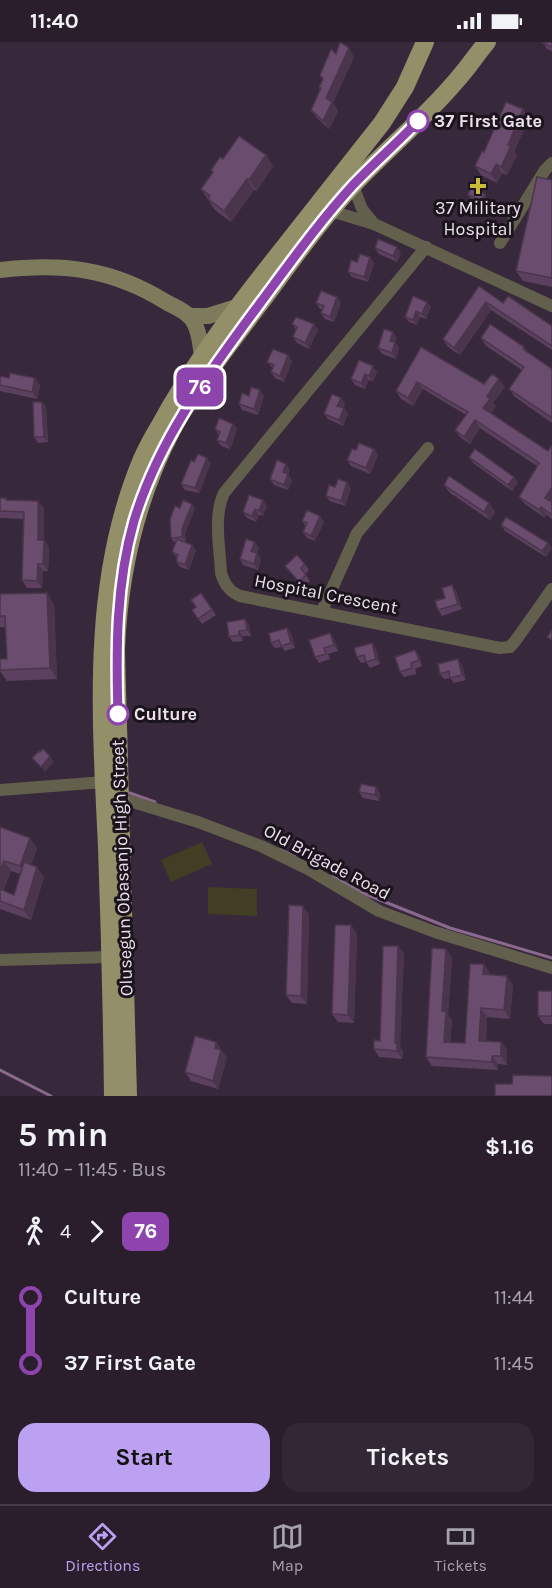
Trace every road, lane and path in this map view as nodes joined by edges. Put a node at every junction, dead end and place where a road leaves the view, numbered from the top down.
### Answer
1 (425, 42) edge
2 (487, 42) edge
3 (552, 163) edge
4 (353, 185) junction
5 (331, 212) junction
6 (374, 224) junction
7 (500, 243) dead end
8 (426, 247) junction
9 (0, 270) edge
10 (552, 306) edge
11 (237, 307) junction
12 (189, 316) junction
13 (202, 356) junction
14 (428, 448) dead end
15 (552, 589) edge
16 (322, 612) junction
17 (104, 782) junction
18 (0, 790) edge
19 (120, 798) junction
20 (111, 957) junction
21 (0, 960) edge
22 (552, 968) edge
23 (113, 1096) edge
24 (128, 1096) edge

1 - 11 main road, Olusegun Obasanjo High Street
2 - 4 main road, Olusegun Obasanjo High Street
3 - 7 street
4 - 5 main road, Olusegun Obasanjo High Street
4 - 6 street
5 - 6 street
5 - 19 main road, Olusegun Obasanjo High Street
6 - 8 street
8 - 10 street
8 - 16 street, Hospital Crescent
9 - 12 street
11 - 12 street
11 - 13 main road, Olusegun Obasanjo High Street
12 - 13 street
13 - 17 main road, Olusegun Obasanjo High Street
14 - 16 street
15 - 16 street, Hospital Crescent
17 - 18 street
17 - 20 main road, Olusegun Obasanjo High Street
19 - 22 street, Old Brigade Road
19 - 24 main road, Olusegun Obasanjo High Street
20 - 21 street
20 - 23 main road, Olusegun Obasanjo High Street

